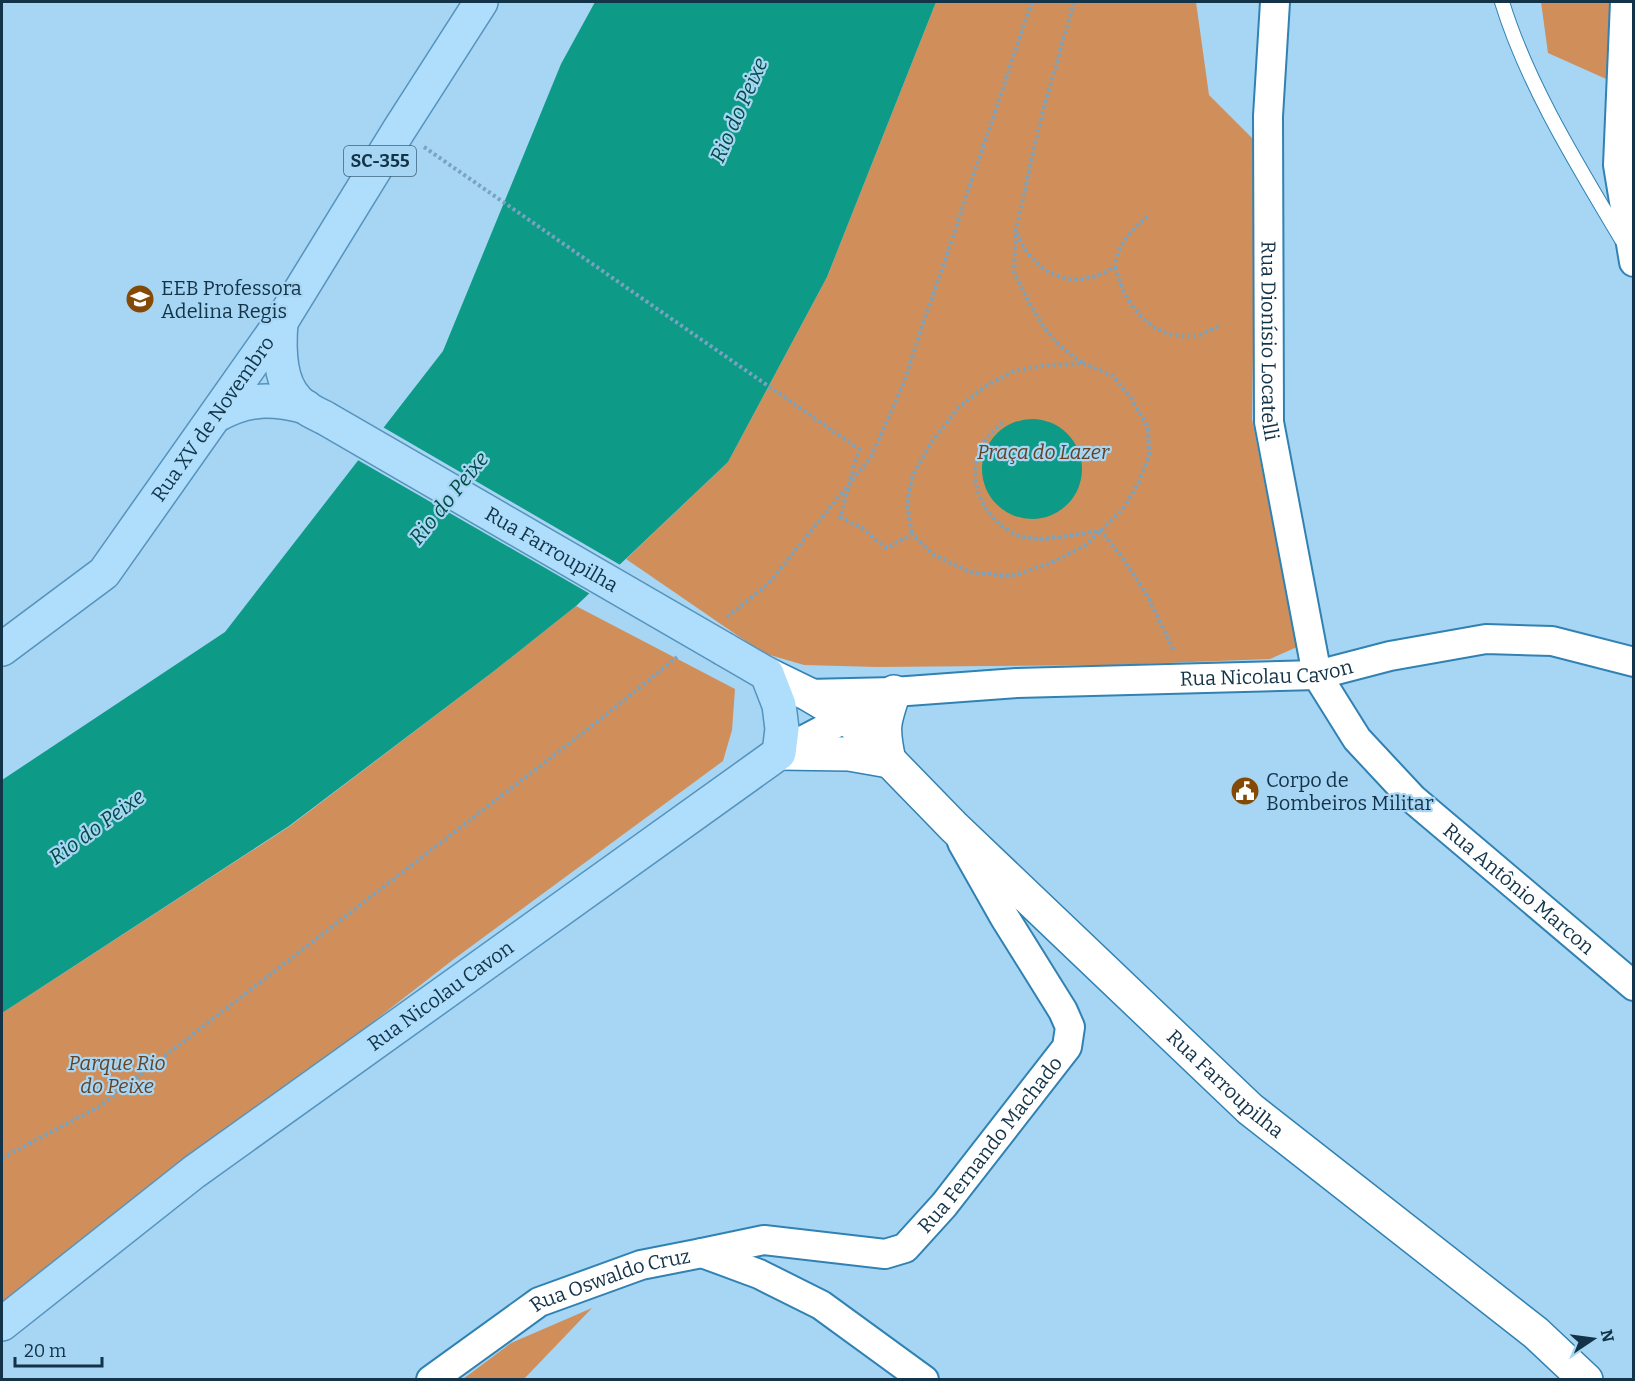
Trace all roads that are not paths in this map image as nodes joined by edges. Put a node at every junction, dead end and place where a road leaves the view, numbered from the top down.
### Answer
1 (481, 2) edge
2 (1275, 2) edge
3 (1502, 2) edge
4 (1625, 2) edge
5 (1633, 260) edge
6 (280, 322) junction
7 (315, 413) junction
8 (217, 415) junction
9 (2, 649) edge
10 (1634, 663) edge
11 (767, 674) junction
12 (1317, 675) junction
13 (894, 692) junction
14 (808, 694) junction
15 (847, 717) junction
16 (779, 753) junction
17 (890, 761) junction
18 (954, 827) junction
19 (1634, 986) edge
20 (702, 1253) junction
21 (2, 1324) edge
22 (431, 1380) edge
23 (924, 1380) edge
24 (1586, 1380) edge

1 - 6 main road, Rua XV de Novembro / SC-355
2 - 12 street, Rua Dionísio Locatelli
3 - 5 lane
4 - 5 street
6 - 7 main road, Rua Farroupilha
6 - 8 main road, Rua XV de Novembro / SC-355
7 - 8 main road, Rua Farroupilha
7 - 11 main road, Rua Farroupilha, bridge
8 - 9 main road, Rua XV de Novembro / SC-355
10 - 12 street, Rua Nicolau Cavon
11 - 14 street, Rua Farroupilha
11 - 16 main road
12 - 13 street, Rua Nicolau Cavon
12 - 19 street, Rua Antônio Marcon
13 - 14 street, Rua Nicolau Cavon
13 - 15 street, Rua Nicolau Cavon
13 - 17 street
14 - 15 street, Rua Farroupilha
15 - 16 street, Rua Nicolau Cavon
15 - 17 street, Rua Farroupilha
16 - 17 street
16 - 21 main road, Rua Nicolau Cavon
17 - 18 street, Rua Farroupilha
18 - 20 street, Rua Fernando Machado
18 - 24 street, Rua Farroupilha
20 - 22 street, Rua Oswaldo Cruz
20 - 23 street, Rua Oswaldo Cruz

